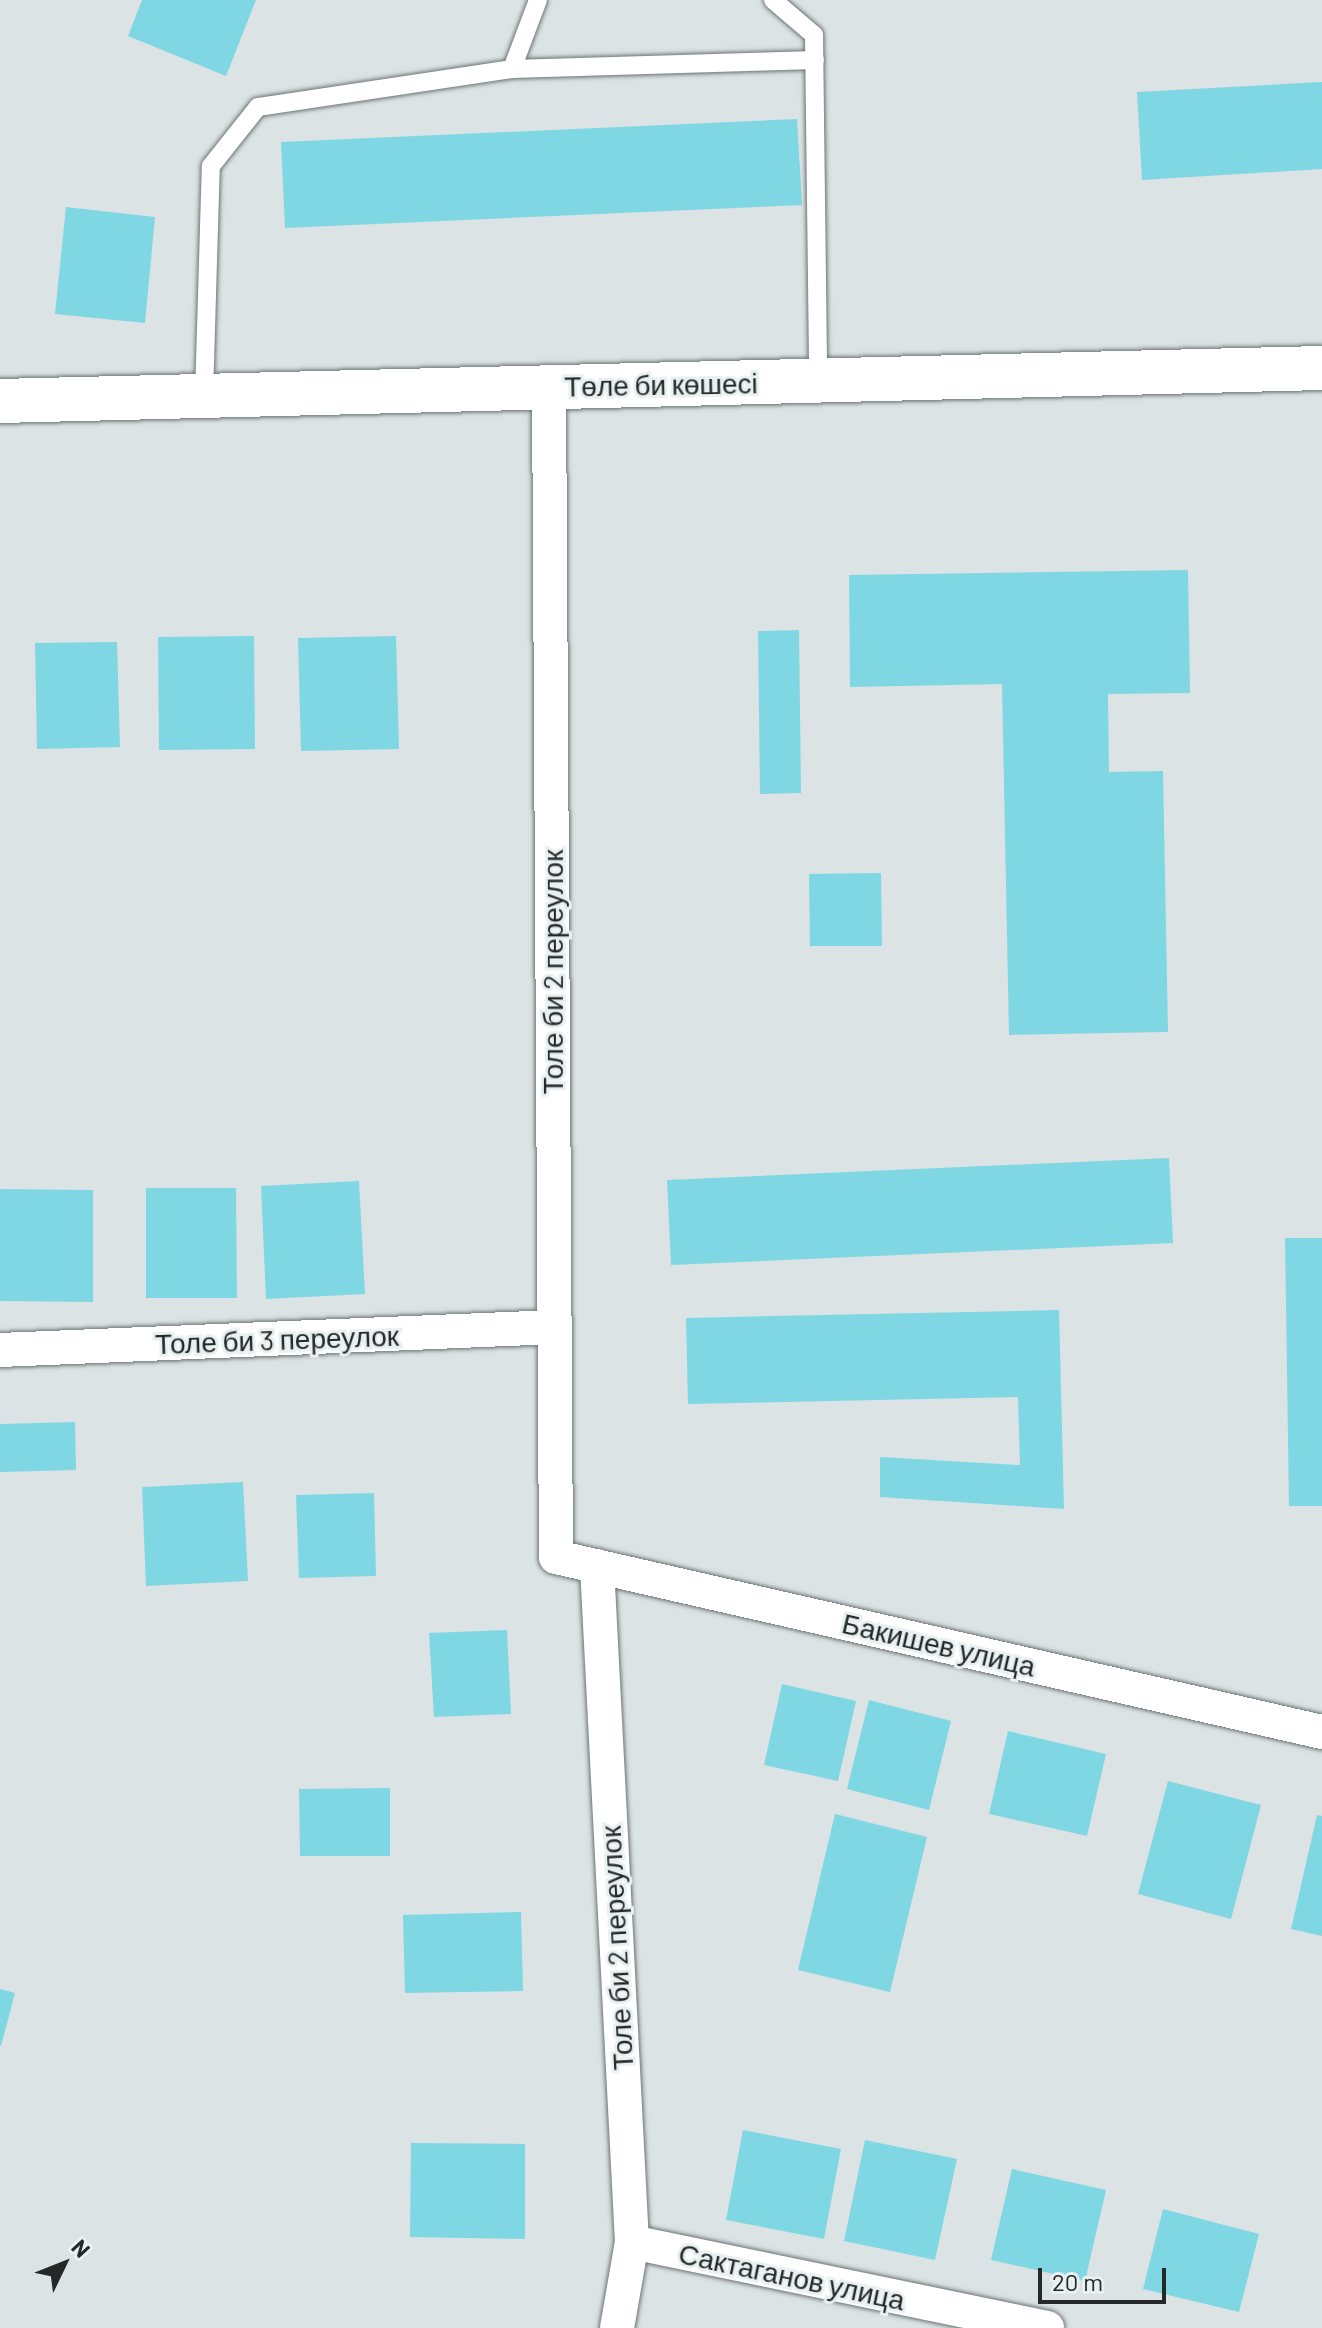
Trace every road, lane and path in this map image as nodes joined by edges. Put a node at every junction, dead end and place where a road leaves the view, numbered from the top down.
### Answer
1 (538, 0) edge
2 (773, 0) edge
3 (815, 60) junction
4 (512, 69) junction
5 (1322, 368) edge
6 (818, 380) junction
7 (549, 387) junction
8 (204, 396) junction
9 (0, 401) edge
10 (555, 1327) junction
11 (0, 1350) edge
12 (556, 1557) joint
13 (597, 1566) junction
14 (1322, 1732) edge
15 (632, 2242) junction
16 (617, 2328) edge
17 (1047, 2328) edge

1 - 4 lane
2 - 3 lane
3 - 4 lane
3 - 6 lane
4 - 8 lane
5 - 6 street, Төле би көшесі
6 - 7 street, Төле би көшесі
7 - 8 street, Төле би көшесі
7 - 10 street, Толе би 2 переулок
8 - 9 street, Төле би көшесі
10 - 11 street, Толе би 3 переулок
10 - 12 street, Толе би 2 переулок
12 - 13 street, Бакишев улица
13 - 14 street, Бакишев улица
13 - 15 street, Толе би 2 переулок
15 - 16 street, Толе би 2 переулок
15 - 17 street, Сактаганов улица

